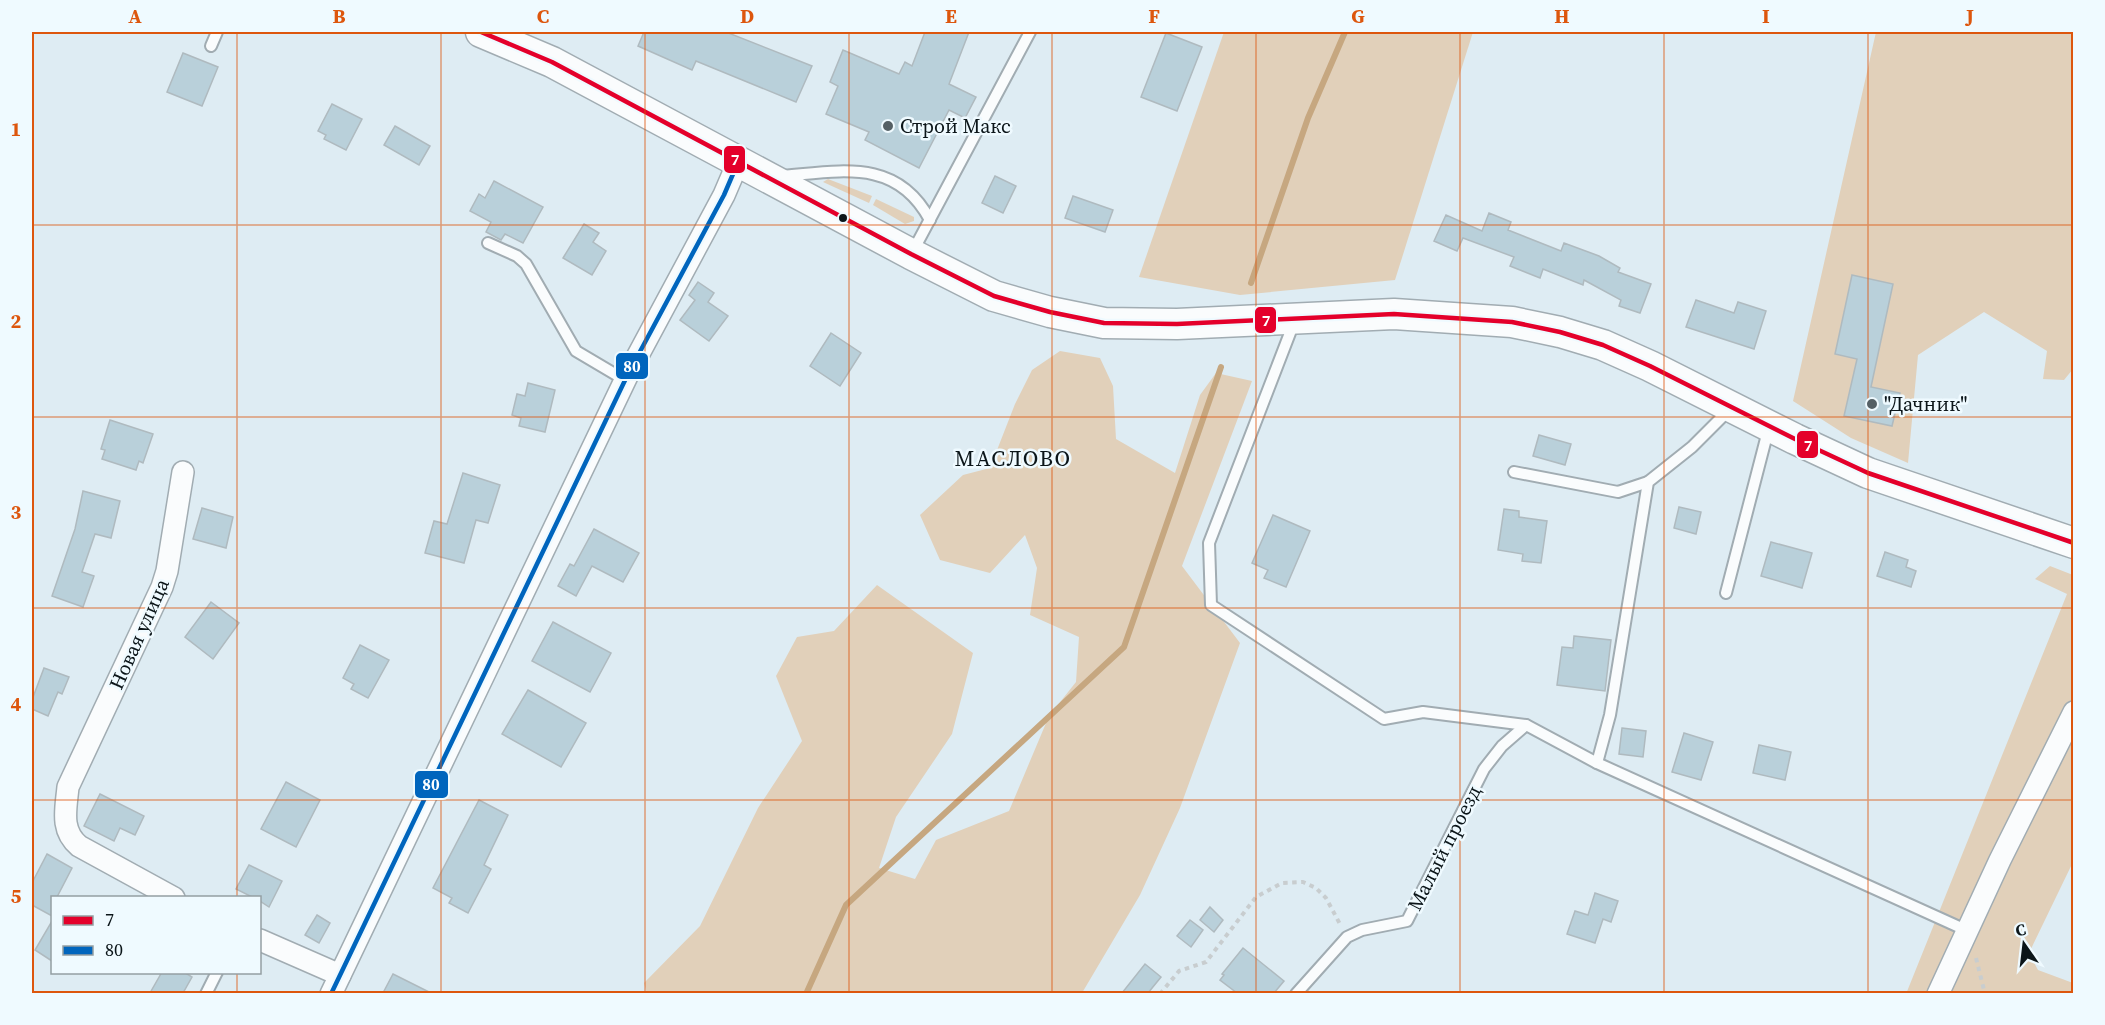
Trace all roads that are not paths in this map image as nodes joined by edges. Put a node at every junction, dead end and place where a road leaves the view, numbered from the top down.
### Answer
1 (217, 32) edge
2 (482, 32) edge
3 (1030, 32) edge
4 (211, 46) dead end
5 (739, 160) junction
6 (771, 177) junction
7 (930, 220) junction
8 (488, 243) dead end
9 (911, 254) junction
10 (1295, 318) junction
11 (625, 380) junction
12 (1732, 408) junction
13 (1769, 427) junction
14 (183, 472) dead end
15 (1514, 472) dead end
16 (1648, 482) junction
17 (2073, 543) edge
18 (1726, 593) dead end
19 (2073, 712) edge
20 (1526, 725) junction
21 (1597, 763) junction
22 (172, 896) edge
23 (1968, 931) junction
24 (261, 941) edge
25 (216, 974) edge
26 (336, 984) edge
27 (206, 993) edge
28 (1296, 993) edge
29 (1938, 993) edge

1 - 4 lane
2 - 5 main road
3 - 7 lane
5 - 6 main road
5 - 11 street
6 - 7 lane
6 - 9 main road
7 - 9 lane
8 - 11 lane
9 - 10 main road
10 - 12 main road
10 - 20 lane
11 - 26 street
12 - 13 main road
12 - 16 lane
13 - 17 main road
13 - 18 lane
14 - 22 street, Новая улица
15 - 16 lane
16 - 21 lane
19 - 23 street
20 - 21 lane
20 - 28 lane, Малый проезд
21 - 23 lane
23 - 29 street
24 - 26 street
25 - 27 lane

